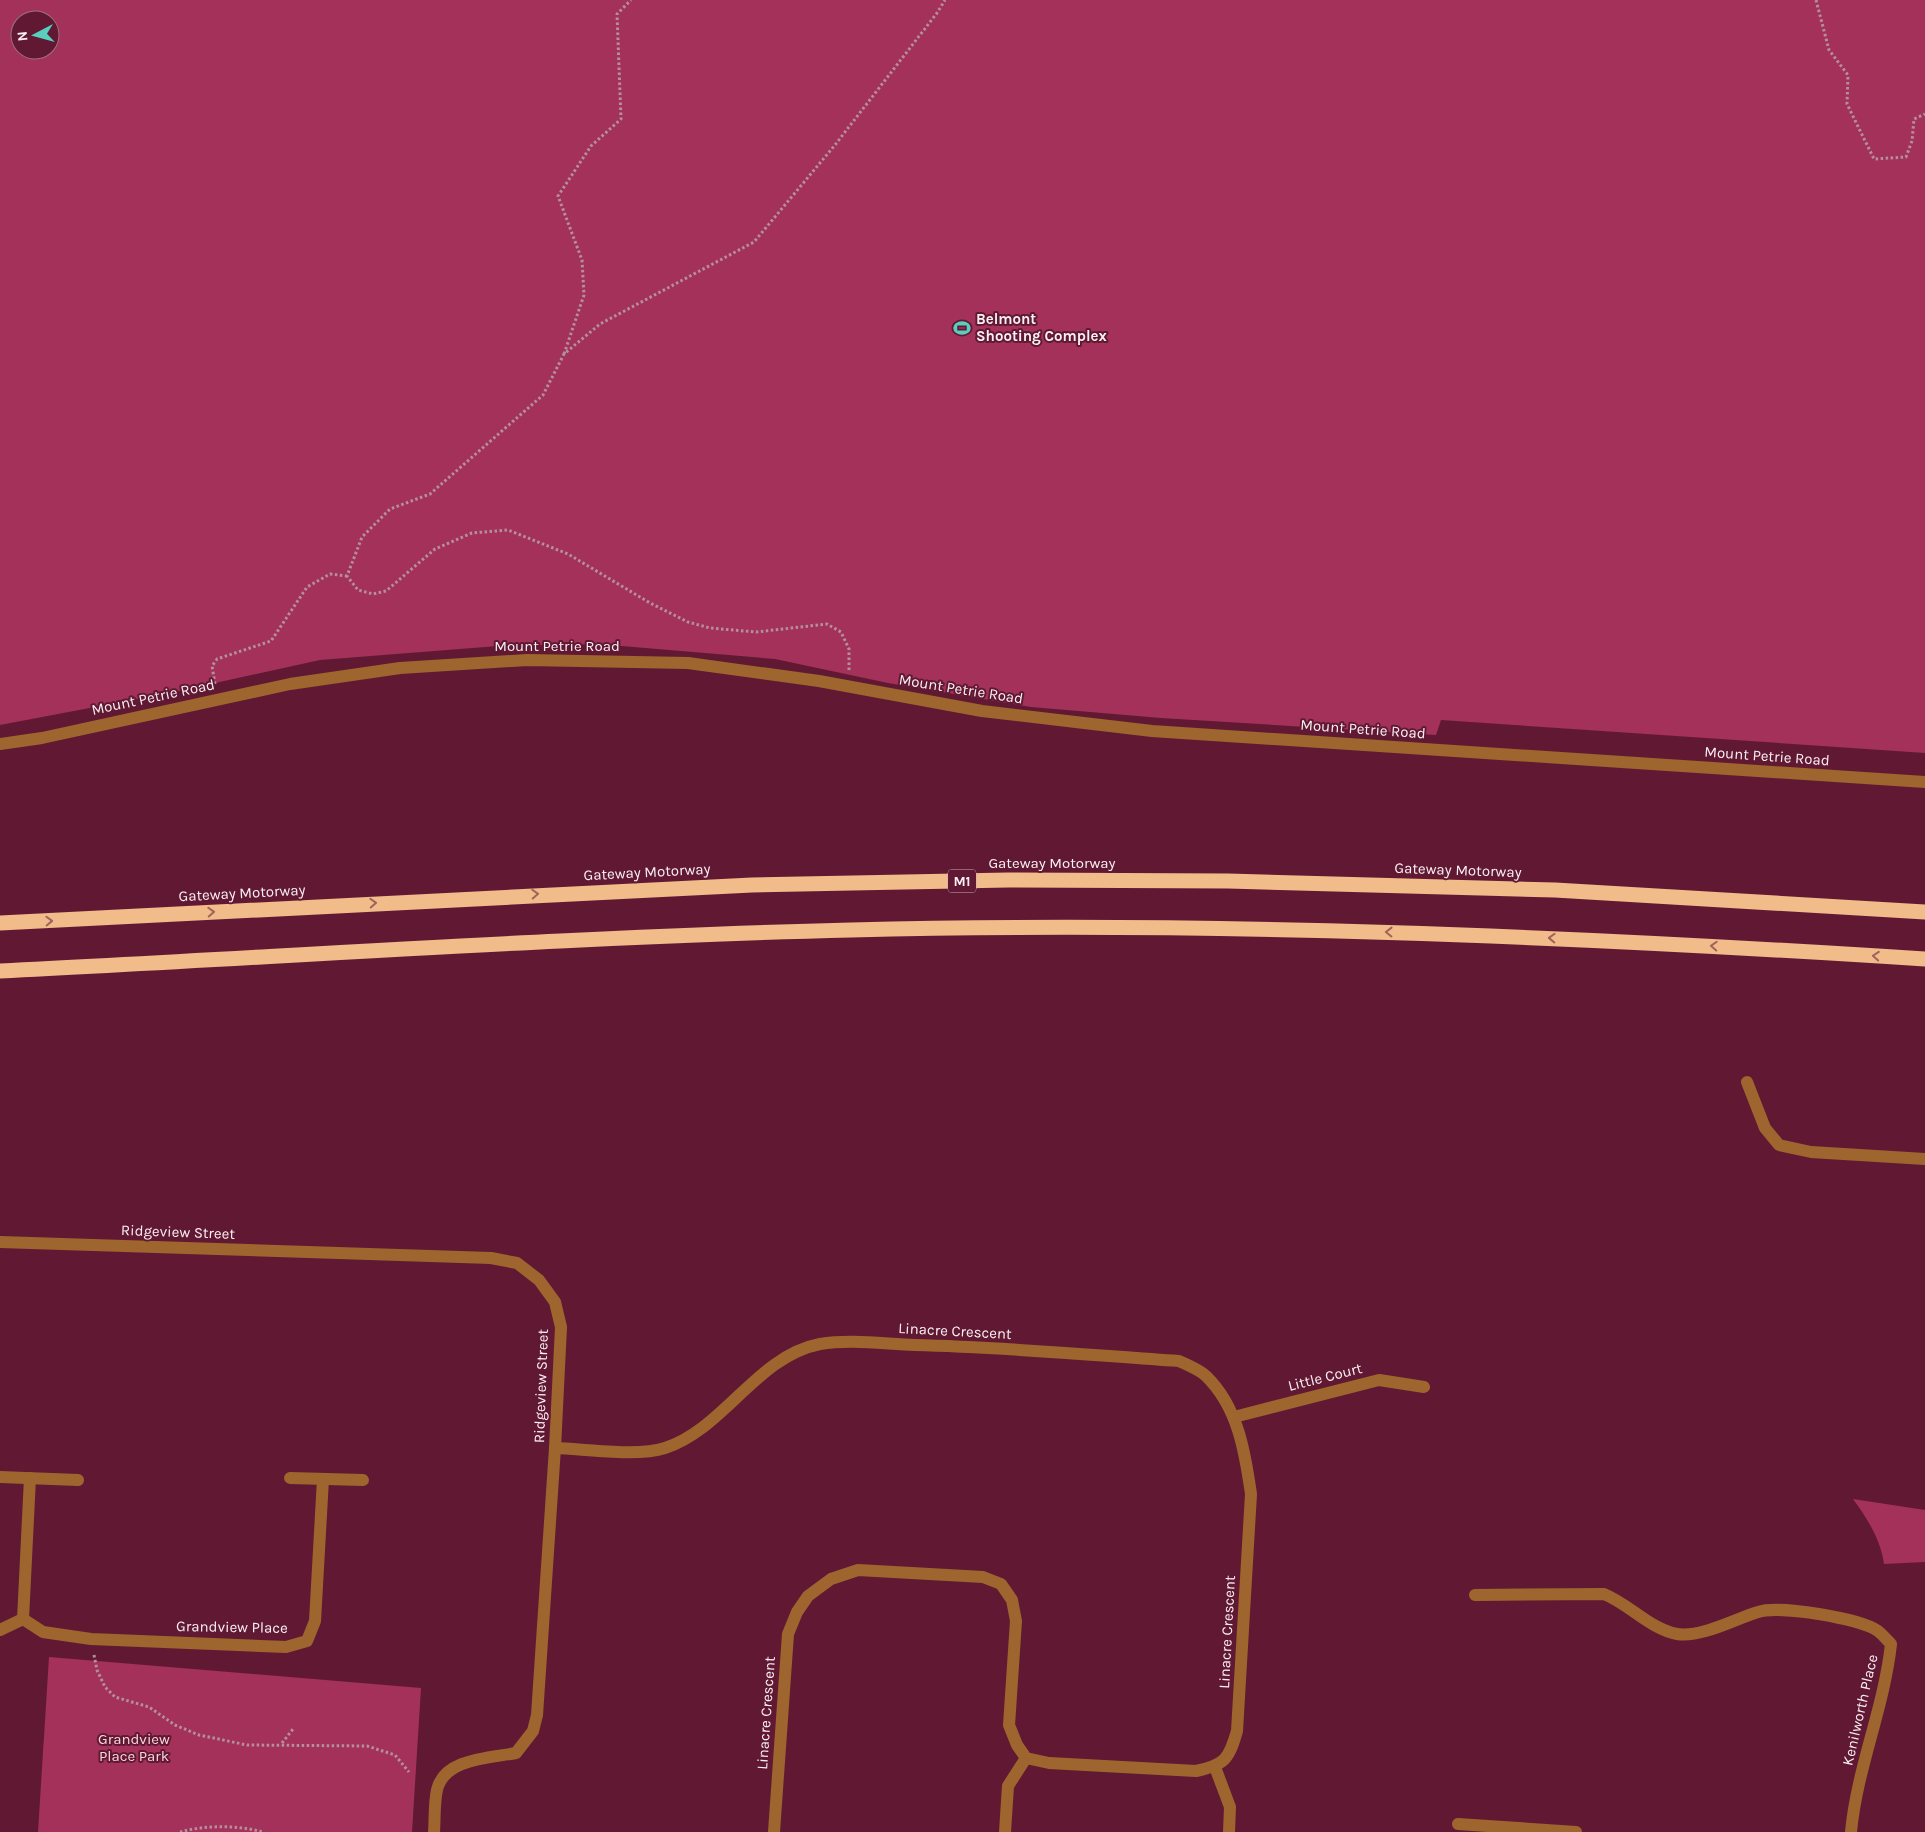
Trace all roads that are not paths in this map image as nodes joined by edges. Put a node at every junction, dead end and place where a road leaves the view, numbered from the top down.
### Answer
1 (0, 744) edge
2 (1925, 782) edge
3 (1925, 912) edge
4 (0, 923) edge
5 (1925, 959) edge
6 (0, 971) edge
7 (1747, 1082) dead end
8 (1925, 1159) edge
9 (0, 1242) edge
10 (1424, 1387) dead end
11 (1234, 1417) junction
12 (555, 1448) junction
13 (0, 1477) edge
14 (30, 1478) junction
15 (290, 1478) dead end
16 (323, 1479) junction
17 (78, 1480) dead end
18 (363, 1480) dead end
19 (1475, 1595) dead end
20 (23, 1619) junction
21 (0, 1630) edge
22 (1026, 1758) junction
23 (1215, 1767) junction
24 (1458, 1824) dead end
25 (434, 1832) edge
26 (774, 1832) edge
27 (1005, 1832) edge
28 (1229, 1832) edge
29 (1576, 1832) edge
30 (1850, 1832) edge

1 - 2 street, Mount Petrie Road
4 -> 3 highway, Gateway Motorway / M1
5 -> 6 highway
7 - 8 street
9 - 12 street, Ridgeview Street
10 - 11 street, Little Court
11 - 12 street, Linacre Crescent
11 - 23 street, Linacre Crescent
12 - 25 street, Ridgeview Street
13 - 14 street
14 - 17 street
14 - 20 street
15 - 16 street
16 - 18 street
16 - 20 street, Grandview Place
19 - 30 street, Kenilworth Place
20 - 21 street
22 - 23 street
22 - 26 street, Linacre Crescent
22 - 27 street
23 - 28 street
24 - 29 street

